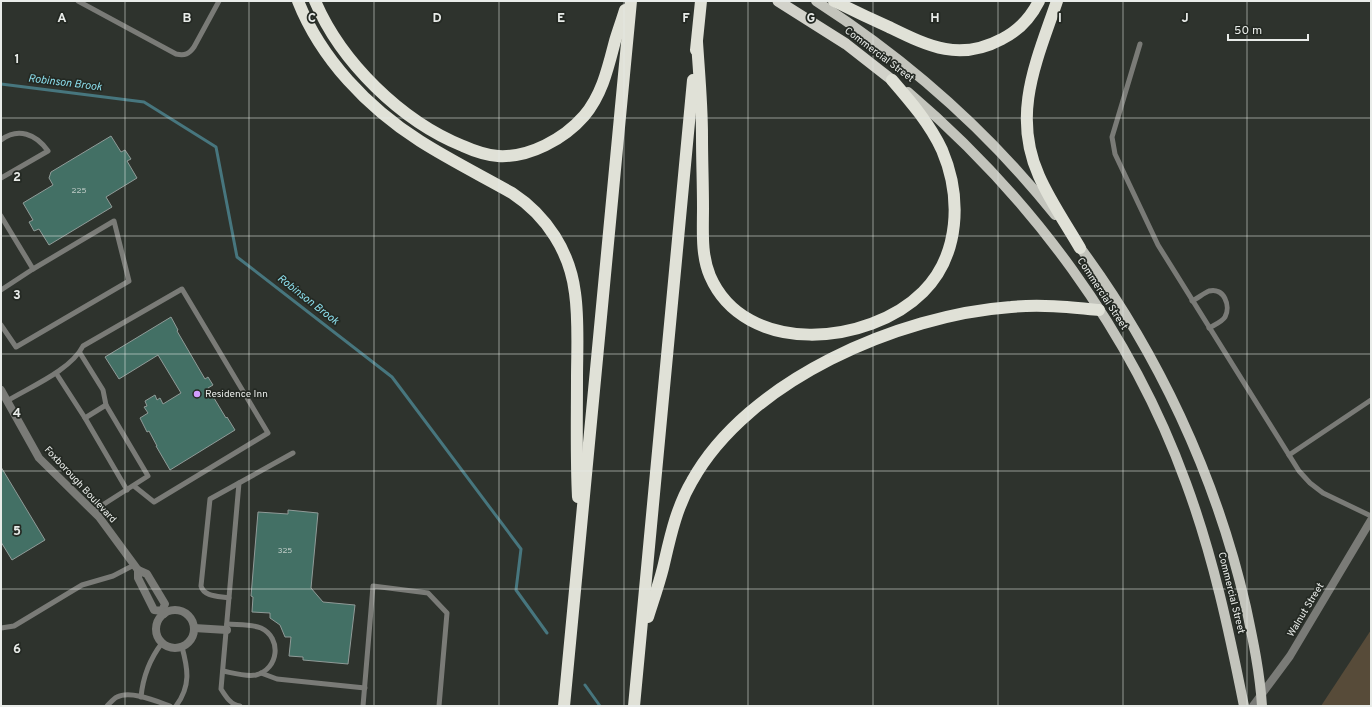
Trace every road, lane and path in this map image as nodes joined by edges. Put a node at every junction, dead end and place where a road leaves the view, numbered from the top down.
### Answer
1 (78, 1) edge
2 (219, 1) edge
3 (298, 1) edge
4 (315, 1) edge
5 (628, 1) edge
6 (631, 1) edge
7 (778, 1) edge
8 (816, 1) edge
9 (834, 1) edge
10 (1039, 1) edge
11 (1057, 1) edge
12 (701, 2) edge
13 (697, 42) junction
14 (1140, 44) dead end
15 (892, 80) junction
16 (1, 140) edge
17 (1, 178) edge
18 (1, 216) edge
19 (1080, 248) junction
20 (33, 269) junction
21 (1, 290) edge
22 (1192, 301) junction
23 (1099, 310) junction
24 (1, 325) edge
25 (1209, 328) junction
26 (80, 353) junction
27 (56, 373) junction
28 (1, 390) edge
29 (1371, 400) edge
30 (7, 401) junction
31 (106, 405) junction
32 (85, 418) junction
33 (293, 453) dead end
34 (1289, 455) junction
35 (240, 483) junction
36 (134, 486) junction
37 (127, 490) junction
38 (93, 511) junction
39 (1371, 516) edge
40 (1371, 520) edge
41 (580, 540) junction
42 (136, 568) junction
43 (229, 598) junction
44 (163, 612) junction
45 (227, 627) junction
46 (1, 628) edge
47 (194, 628) junction
48 (640, 641) junction
49 (162, 643) junction
50 (182, 647) junction
51 (223, 671) junction
52 (261, 673) junction
53 (365, 688) junction
54 (1262, 693) junction
55 (141, 697) junction
56 (158, 704) edge
57 (107, 706) edge
58 (170, 706) edge
59 (176, 706) edge
60 (240, 706) edge
61 (364, 706) edge
62 (439, 706) edge
63 (564, 706) edge
64 (634, 706) edge
65 (1244, 706) edge
66 (1253, 706) edge
67 (1262, 706) edge

1 - 2 lane
3 - 41 highway
4 - 5 highway
6 - 41 highway
7 - 15 highway, Commercial Street
8 - 19 main road, Commercial Street
9 - 10 highway
11 - 19 highway
12 - 13 highway
13 - 15 highway
13 - 48 highway
14 - 22 lane
15 - 23 main road, Commercial Street
16 - 17 lane
18 - 20 lane
19 - 54 main road, Commercial Street
20 - 21 lane
20 - 24 lane
22 - 25 lane
22 - 25 lane
23 - 48 highway
23 - 65 main road, Commercial Street
25 - 34 lane
26 - 27 lane
26 - 31 lane
26 - 36 lane
27 - 30 lane
27 - 32 lane
28 - 30 street, Foxborough Boulevard
29 - 34 lane
30 - 38 street, Foxborough Boulevard
31 - 32 lane
31 - 36 lane
32 - 37 lane
33 - 35 lane
34 - 39 lane
35 - 43 lane
35 - 43 lane
36 - 37 lane
37 - 38 lane
38 - 42 street, Foxborough Boulevard
40 - 54 street, Walnut Street
41 - 63 highway
42 - 44 street, Foxborough Boulevard
42 - 44 street, Foxborough Boulevard
42 - 46 lane
43 - 45 lane
44 - 47 street
44 - 49 street
45 - 47 street
45 - 51 lane
45 - 52 lane
47 - 50 street
48 - 64 highway
49 - 50 street
49 - 55 lane
50 - 59 lane
51 - 52 lane
51 - 60 lane
52 - 53 lane
53 - 61 lane
53 - 62 lane
54 - 66 street, Walnut Street
54 - 67 main road, Commercial Street
55 - 56 lane
55 - 57 lane
56 - 58 lane

